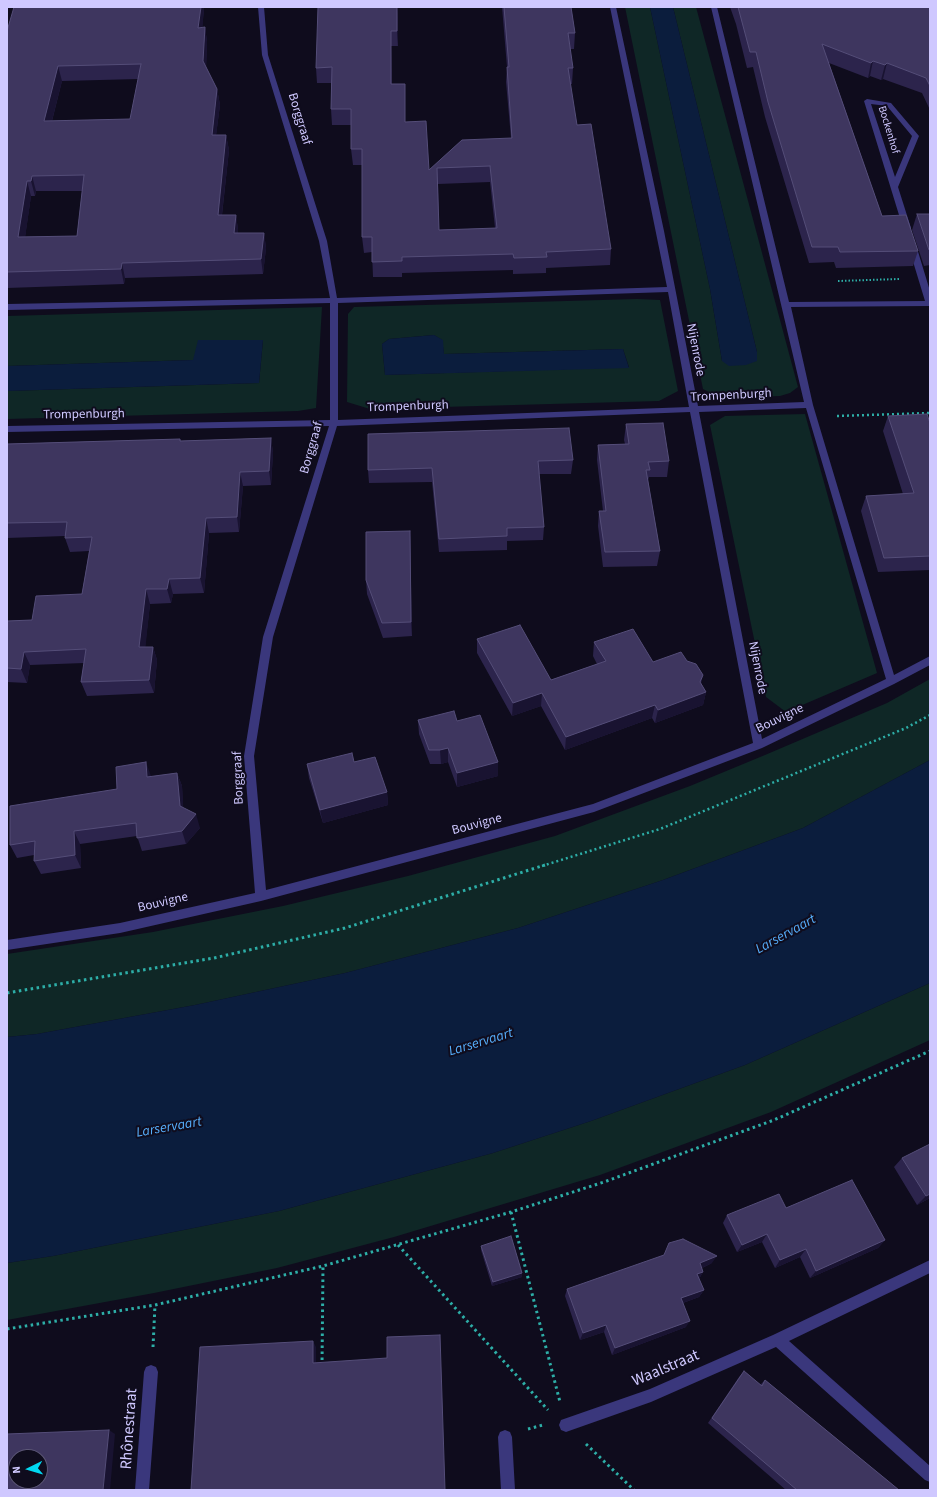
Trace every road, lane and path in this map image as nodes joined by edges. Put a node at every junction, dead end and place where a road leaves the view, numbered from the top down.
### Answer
1 (261, 7) edge
2 (613, 7) edge
3 (714, 7) edge
4 (894, 187) junction
5 (908, 232) edge
6 (910, 240) edge
7 (922, 278) junction
8 (836, 281) dead end
9 (670, 290) junction
10 (334, 300) junction
11 (930, 303) edge
12 (787, 305) junction
13 (7, 307) edge
14 (809, 405) junction
15 (694, 410) junction
16 (930, 412) edge
17 (812, 416) junction
18 (334, 422) junction
19 (7, 429) edge
20 (930, 660) edge
21 (891, 681) junction
22 (930, 715) edge
23 (758, 745) junction
24 (261, 896) junction
25 (7, 945) edge
26 (7, 993) edge
27 (930, 1051) edge
28 (512, 1212) junction
29 (398, 1245) junction
30 (322, 1266) junction
31 (930, 1266) edge
32 (155, 1305) junction
33 (7, 1329) edge
34 (778, 1340) junction
35 (151, 1372) joint
36 (322, 1374) edge
37 (562, 1423) junction
38 (505, 1437) joint
39 (930, 1475) edge
40 (142, 1490) edge
41 (508, 1490) edge
42 (634, 1490) edge

1 - 10 street, Borggraaf
2 - 9 street, Nijenrode
3 - 12 street
4 - 4 street, Bockenhof
4 - 5 street, Bockenhof
6 - 7 street
7 - 8 path
7 - 11 street
9 - 10 street
9 - 15 street, Nijenrode
10 - 13 street
10 - 18 street, Borggraaf
11 - 12 street
12 - 14 street
14 - 15 street, Trompenburgh
14 - 17 street
15 - 18 street, Trompenburgh
15 - 23 street, Nijenrode
16 - 17 path
17 - 21 street
18 - 19 street, Trompenburgh
18 - 24 street, Borggraaf
20 - 21 street, Bouvigne
21 - 23 street, Bouvigne
22 - 26 path
23 - 24 street, Bouvigne
24 - 25 street, Bouvigne
27 - 28 path
28 - 29 path
28 - 37 path
29 - 30 path
29 - 37 path
30 - 32 path
30 - 36 path
31 - 34 street, Waalstraat
32 - 33 path
32 - 35 path
34 - 37 street, Waalstraat
34 - 39 street
35 - 40 street, Rhônestraat
37 - 38 path
37 - 42 path
38 - 41 street

